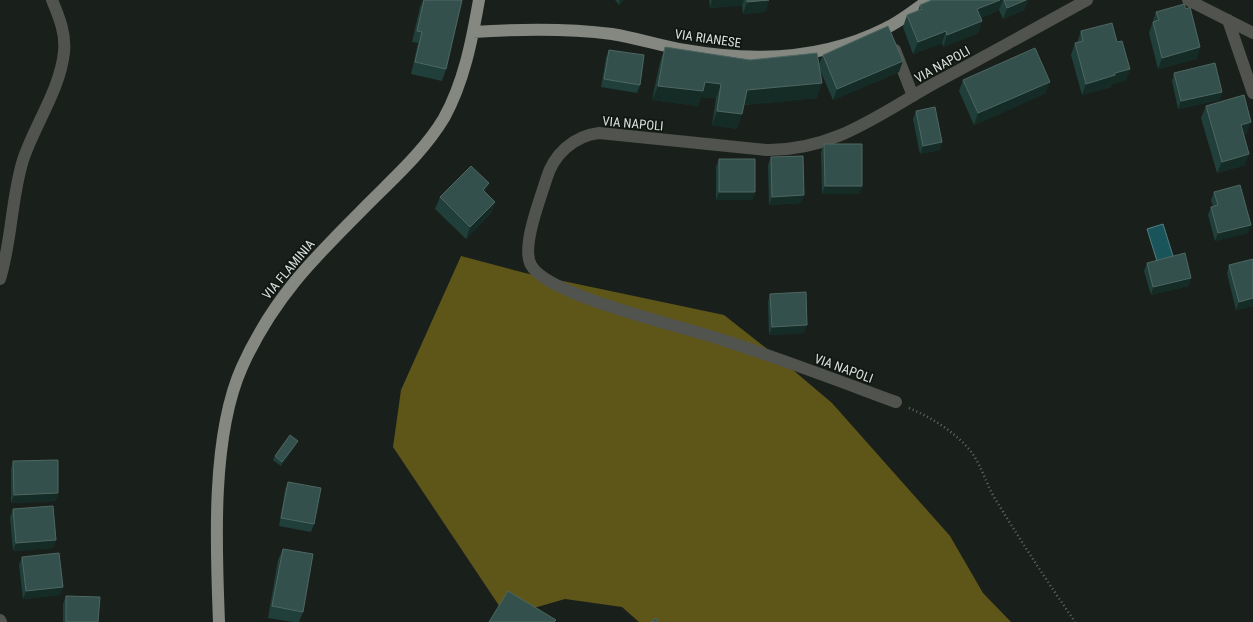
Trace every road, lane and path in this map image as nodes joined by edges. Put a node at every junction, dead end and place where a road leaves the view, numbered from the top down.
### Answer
1 (52, 0) edge
2 (479, 0) edge
3 (929, 0) edge
4 (1087, 0) edge
5 (1188, 0) edge
6 (1069, 4) edge
7 (1228, 20) junction
8 (887, 28) junction
9 (473, 32) junction
10 (1253, 33) edge
11 (1253, 93) edge
12 (913, 96) junction
13 (0, 279) edge
14 (896, 402) joint
15 (219, 622) edge
16 (1075, 622) edge

1 - 13 street
2 - 9 main road, VIA FLAMINIA
3 - 8 main road, VIA RIANESE
4 - 6 street, VIA NAPOLI
5 - 7 street
6 - 12 street, VIA NAPOLI
7 - 10 street
7 - 11 street
8 - 9 main road, VIA RIANESE
8 - 12 street
9 - 15 main road, VIA FLAMINIA
12 - 14 street, VIA NAPOLI
14 - 16 path

